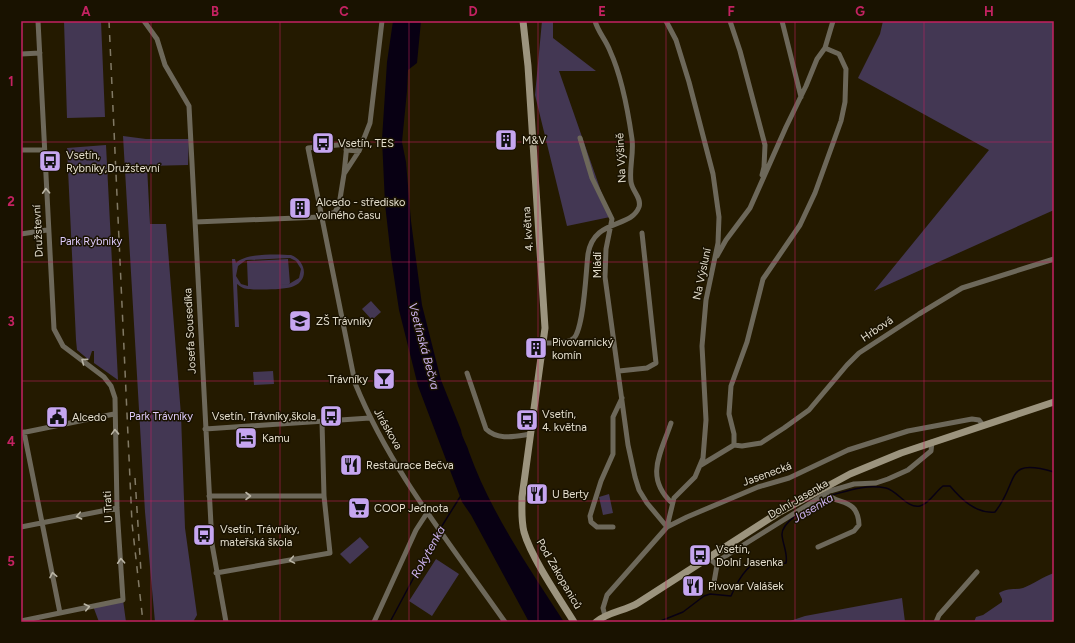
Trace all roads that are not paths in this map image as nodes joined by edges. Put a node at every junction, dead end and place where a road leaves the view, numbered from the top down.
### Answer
1 (38, 21) edge
2 (144, 21) edge
3 (382, 21) edge
4 (524, 21) edge
5 (595, 21) edge
6 (666, 21) edge
7 (730, 21) edge
8 (782, 21) edge
9 (833, 21) edge
10 (825, 48) junction
11 (40, 53) junction
12 (21, 54) edge
13 (801, 97) junction
14 (580, 138) dead end
15 (21, 150) edge
16 (44, 150) junction
17 (346, 150) junction
18 (359, 151) junction
19 (344, 174) junction
20 (760, 187) junction
21 (321, 217) junction
22 (195, 222) junction
23 (611, 226) junction
24 (47, 230) junction
25 (642, 233) dead end
26 (21, 234) edge
27 (716, 258) junction
28 (1054, 259) edge
29 (545, 344) junction
30 (619, 371) junction
31 (468, 373) dead end
32 (622, 398) junction
33 (1054, 402) edge
34 (114, 414) junction
35 (370, 418) junction
36 (322, 422) junction
37 (671, 423) dead end
38 (983, 425) junction
39 (205, 429) junction
40 (22, 433) edge
41 (531, 434) junction
42 (932, 442) junction
43 (734, 445) junction
44 (701, 465) junction
45 (828, 495) junction
46 (209, 496) junction
47 (324, 496) junction
48 (672, 503) junction
49 (117, 508) junction
50 (428, 513) junction
51 (522, 513) joint
52 (43, 523) junction
53 (21, 527) edge
54 (613, 527) dead end
55 (667, 527) junction
56 (818, 547) dead end
57 (708, 558) junction
58 (717, 565) junction
59 (977, 572) dead end
60 (216, 573) junction
61 (713, 588) dead end
62 (60, 613) junction
63 (605, 616) junction
64 (21, 621) edge
65 (226, 622) edge
66 (374, 622) edge
67 (505, 622) edge
68 (574, 622) edge
69 (596, 622) edge
70 (936, 622) edge

1 - 11 street, Družstevní
2 - 22 street, Josefa Sousedíka
3 - 18 street
4 - 29 street, 4. května
5 - 23 street, Na Výšině
6 - 27 street, Na Výsluní
7 - 20 street
8 - 13 street
9 - 10 street
10 - 13 street
10 - 43 street
11 - 12 street
11 - 16 street, Družstevní
13 - 20 street
14 - 23 street, Mládí
15 - 16 street
24 -> 16 street, Družstevní
17 - 18 street
17 - 19 street
17 - 21 street, Jiráskova
18 - 19 street
19 - 21 street
20 - 27 street
21 - 22 street
21 - 35 street, Jiráskova
22 - 39 street, Josefa Sousedíka
23 - 29 street, Na Výšině
23 - 30 street, Mládí
24 - 26 street
34 -> 24 street, Družstevní
25 - 30 street
27 - 44 street, Na Výsluní
28 - 43 street, Hrbová
29 - 41 street, 4. května
30 - 32 street, Mládí
31 - 41 street
32 - 54 street
32 - 55 street, Mládí
33 - 38 street, Dolní Jasenka
34 - 40 street
49 -> 34 street, U Trati
35 - 36 street
35 - 50 street, Jiráskova
36 - 39 street
36 - 47 street
37 - 48 street
38 - 42 street, Dolní Jasenka
38 - 55 street, Jasenecká
39 - 46 street, Josefa Sousedíka
40 - 52 street
41 - 51 street, 4. května
42 - 45 street, Dolní Jasenka
42 - 57 street, Dolní Jasenka
43 - 44 street, Hrbová
44 - 48 street, Na Výsluní
45 - 56 street, Dolní Jasenka
45 - 58 street, Dolní Jasenka
46 -> 47 street
46 - 60 street, Josefa Sousedíka
47 -> 60 street
48 - 55 street, Na Výsluní
49 -> 52 street
62 -> 49 street, U Trati
50 - 66 street
50 - 67 street, Jiráskova
51 - 68 street, Pod Zakopaniců
52 - 53 street
62 -> 52 street
55 - 63 street, Jasenecká
57 - 58 street
57 - 63 street, Dolní Jasenka
58 - 61 street
59 - 70 street
60 - 65 street, Josefa Sousedíka
62 - 64 street
63 - 69 street, Dolní Jasenka

